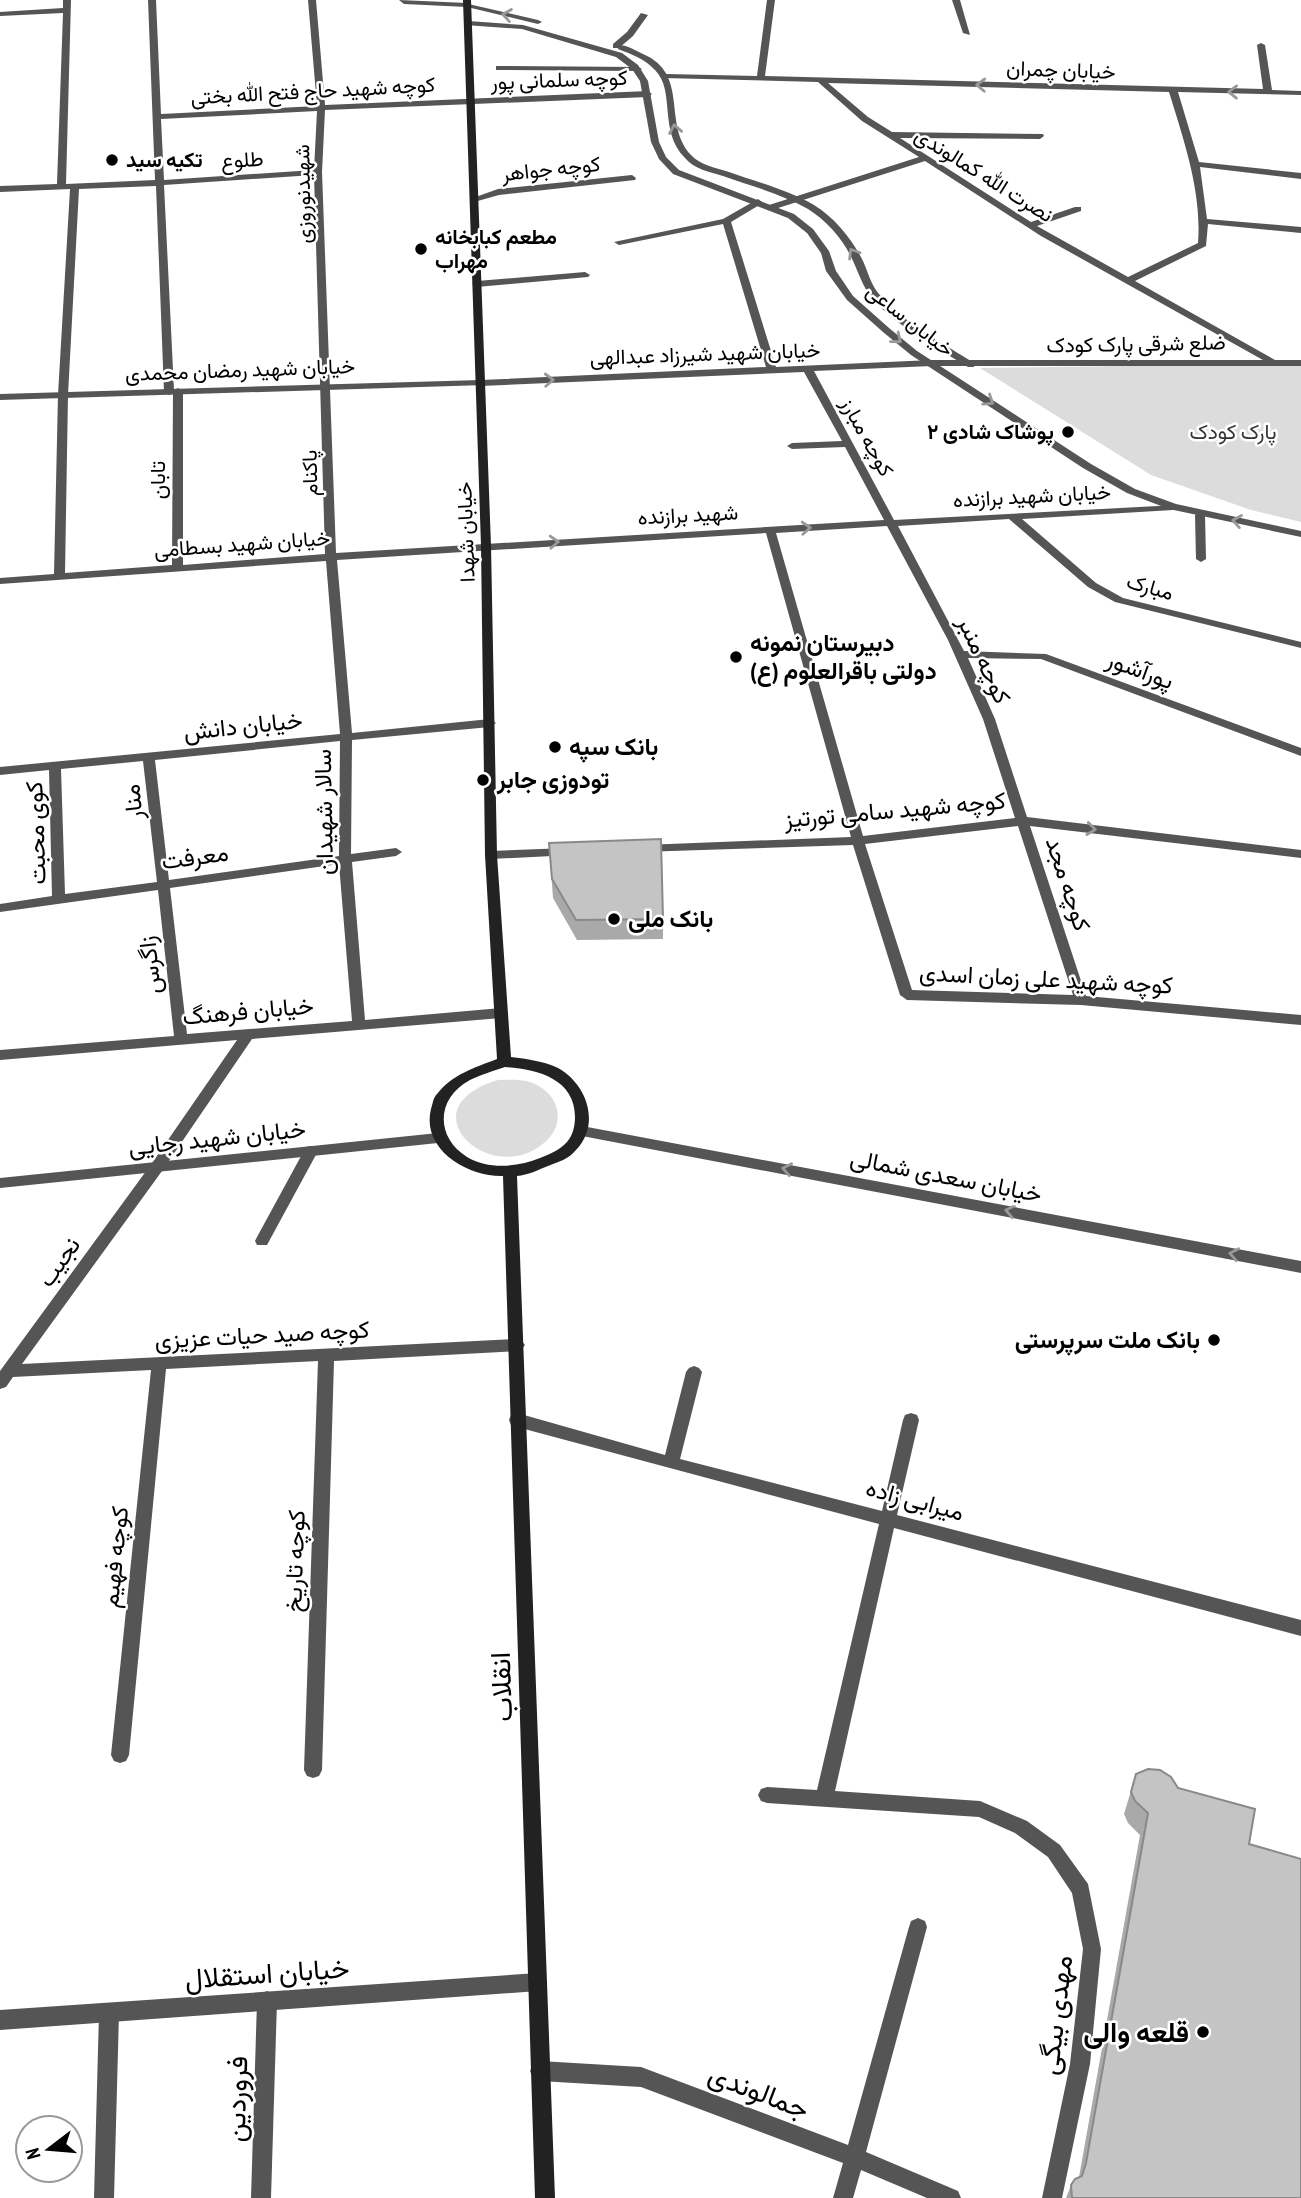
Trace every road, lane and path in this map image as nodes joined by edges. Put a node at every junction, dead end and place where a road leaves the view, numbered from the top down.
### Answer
1 (67, 0) edge
2 (152, 0) edge
3 (312, 0) edge
4 (402, 0) edge
5 (771, 0) edge
6 (956, 0) edge
7 (467, 3) edge
8 (67, 10) junction
9 (0, 14) edge
10 (643, 15) dead end
11 (468, 23) junction
12 (967, 33) dead end
13 (1261, 45) dead end
14 (616, 46) junction
15 (499, 68) dead end
16 (638, 69) junction
17 (666, 76) junction
18 (761, 79) junction
19 (820, 80) junction
20 (1173, 91) junction
21 (1268, 92) junction
22 (1301, 93) edge
23 (648, 94) junction
24 (471, 100) junction
25 (321, 108) junction
26 (157, 117) junction
27 (889, 135) junction
28 (1040, 136) dead end
29 (926, 158) junction
30 (1194, 164) junction
31 (318, 172) junction
32 (1301, 176) edge
33 (632, 178) dead end
34 (159, 183) junction
35 (75, 186) junction
36 (61, 187) junction
37 (0, 189) edge
38 (474, 198) junction
39 (794, 200) junction
40 (758, 202) junction
41 (772, 207) junction
42 (1078, 209) dead end
43 (726, 221) junction
44 (1202, 221) junction
45 (1031, 225) junction
46 (1301, 230) edge
47 (619, 242) dead end
48 (585, 275) dead end
49 (1127, 281) junction
50 (477, 284) junction
51 (1273, 362) junction
52 (932, 363) junction
53 (1301, 363) edge
54 (971, 365) junction
55 (808, 369) junction
56 (772, 371) junction
57 (481, 383) junction
58 (327, 387) junction
59 (174, 391) junction
60 (63, 395) junction
61 (0, 397) edge
62 (848, 444) junction
63 (792, 446) dead end
64 (1173, 507) junction
65 (1200, 515) junction
66 (1013, 517) junction
67 (892, 524) junction
68 (770, 530) junction
69 (1301, 534) edge
70 (486, 546) junction
71 (331, 557) junction
72 (1201, 559) dead end
73 (177, 568) junction
74 (59, 576) junction
75 (0, 581) edge
76 (1301, 645) edge
77 (960, 654) junction
78 (490, 723) junction
79 (346, 737) junction
80 (1301, 752) edge
81 (149, 756) junction
82 (55, 766) junction
83 (0, 771) edge
84 (1024, 821) junction
85 (858, 841) junction
86 (627, 849) edge
87 (586, 851) edge
88 (396, 852) dead end
89 (1301, 854) edge
90 (491, 855) junction
91 (345, 859) junction
92 (164, 885) junction
93 (59, 899) junction
94 (0, 908) edge
95 (1081, 1000) junction
96 (501, 1013) junction
97 (1301, 1020) edge
98 (359, 1024) junction
99 (248, 1034) junction
100 (181, 1040) junction
101 (0, 1055) edge
102 (504, 1062) junction
103 (582, 1131) junction
104 (438, 1138) junction
105 (311, 1151) junction
106 (157, 1167) junction
107 (510, 1173) junction
108 (0, 1184) edge
109 (262, 1241) dead end
110 (1301, 1267) edge
111 (517, 1345) junction
112 (326, 1354) junction
113 (159, 1363) junction
114 (694, 1372) dead end
115 (5, 1377) edge
116 (517, 1420) junction
117 (911, 1420) dead end
118 (671, 1463) junction
119 (889, 1518) junction
120 (1301, 1628) edge
121 (120, 1755) dead end
122 (313, 1770) dead end
123 (767, 1795) dead end
124 (824, 1798) junction
125 (918, 1927) dead end
126 (538, 1982) junction
127 (267, 2001) junction
128 (109, 2013) junction
129 (0, 2020) edge
130 (540, 2071) junction
131 (854, 2157) junction
132 (104, 2198) edge
133 (261, 2198) edge
134 (545, 2198) edge
135 (843, 2198) edge
136 (951, 2198) edge
137 (1052, 2198) edge

1 - 8 street
2 - 26 street, تابان
3 - 25 street, شهیدنوروزی
4 - 7 street
5 - 18 street
6 - 12 street
7 - 11 main road, خیابان شهدا
14 -> 7 street
8 - 9 street
8 - 36 street
10 - 14 street
11 - 16 street
11 - 24 main road, خیابان شهدا
13 - 21 street
14 - 17 street
15 - 16 street
16 - 23 street, خیابان ساعی
17 - 18 street
39 -> 17 street, خیابان ساعی
18 - 19 street
20 -> 19 street, خیابان چمران
19 - 27 street, نصرت الله کمالوندی
21 -> 20 street, خیابان چمران
20 - 30 street
21 - 22 street, خیابان چمران
23 - 24 street, کوچه سلمانی پور
23 - 40 street, خیابان ساعی
24 - 25 street, کوچه شهید حاج فتح الله بختی
24 - 38 main road, خیابان شهدا
25 - 26 street, کوچه شهید حاج فتح الله بختی
25 - 31 street, شهیدنوروزی
26 - 34 street, تابان
27 - 28 street
27 - 29 street, نصرت الله کمالوندی
29 - 39 street
29 - 45 street, نصرت الله کمالوندی
30 - 32 street
30 - 44 street
31 - 34 street, طلوع
31 - 58 street, شهیدنوروزی
33 - 38 street, کوچه جواهر
34 - 35 street, طلوع
34 - 59 street, تابان
35 - 36 street, طلوع
35 - 60 street
36 - 37 street, طلوع
38 - 50 main road, خیابان شهدا
39 - 41 street
54 -> 39 street, خیابان ساعی
40 - 41 street, خیابان ساعی
40 - 43 street
41 -> 52 street, خیابان ساعی
42 - 45 street
43 - 47 street
43 - 56 street
44 - 46 street
44 - 49 street
45 - 49 street, نصرت الله کمالوندی
48 - 50 street
49 - 51 street, نصرت الله کمالوندی
50 - 57 main road, خیابان شهدا
51 - 53 street, ضلع شرقی پارک کودک
51 - 54 street, ضلع شرقی پارک کودک
52 - 54 street, ضلع شرقی پارک کودک
52 - 55 street, خیابان شهید شیرزاد عبدالهی
52 -> 64 street, خیابان ساعی
55 - 56 street, خیابان شهید شیرزاد عبدالهی
55 - 62 street, کوچه مبارز
57 -> 56 street, خیابان شهید شیرزاد عبدالهی
57 - 58 street, خیابان شهید رمضان محمدی
57 - 70 main road, خیابان شهدا
58 - 59 street, خیابان شهید رمضان محمدی
58 - 71 street, پاکنام
59 - 60 street, خیابان شهید رمضان محمدی
59 - 73 street, تابان
60 - 61 street, خیابان شهید رمضان محمدی
60 - 74 street
62 - 63 street
62 - 67 street, کوچه مبارز
64 - 65 street, خیابان ساعی
64 - 66 street, خیابان شهید برازنده
69 -> 65 street, خیابان ساعی
65 - 72 street
66 - 67 street, خیابان شهید برازنده
66 - 76 street, مبارک
68 -> 67 street, شهید برازنده
67 - 77 street, کوچه منبر
70 -> 68 street, شهید برازنده
68 - 85 street
70 - 71 street, خیابان شهید بسطامی
70 - 78 main road, خیابان شهدا
71 - 73 street, خیابان شهید بسطامی
71 - 79 street, سالار شهیدان
73 - 74 street, خیابان شهید بسطامی
74 - 75 street, خیابان شهید بسطامی
77 - 80 street, پورآشور
77 - 84 street, کوچه منبر
78 - 79 street, خیابان دانش
78 - 90 main road, خیابان شهدا
79 - 81 street, خیابان دانش
79 - 91 street, سالار شهیدان
81 - 82 street, خیابان دانش
81 - 92 street, منار
82 - 83 street, خیابان دانش
82 - 93 street, کوی محبت
84 - 85 street, کوچه شهید سامی تورتیز
84 -> 89 street, کوچه شهید سامی تورتیز
84 - 95 street, کوچه مجد
85 - 86 street, کوچه شهید سامی تورتیز
85 - 95 street, کوچه شهید علی زمان اسدی
87 - 90 street
88 - 91 street, معرفت
90 - 96 main road, خیابان شهدا
91 - 92 street, معرفت
91 - 98 street, سالار شهیدان
92 - 93 street, معرفت
92 - 100 street, زاگرس
93 - 94 street, معرفت
95 - 97 street, کوچه شهید علی زمان اسدی
96 - 98 street, خیابان فرهنگ
96 - 102 main road, خیابان شهدا
98 - 99 street, خیابان فرهنگ
99 - 100 street, خیابان فرهنگ
99 - 106 street, نجیب
100 - 101 street, خیابان فرهنگ
102 - 103 main road
102 - 104 main road
103 - 107 main road
110 -> 103 street, خیابان سعدی شمالی
104 - 105 street, خیابان شهید رجایی
104 - 107 main road
105 - 106 street, خیابان شهید رجایی
105 - 109 street
106 - 108 street, خیابان شهید رجایی
106 - 115 street, نجیب
107 - 111 main road, انقلاب
111 - 112 street, کوچه صید حیات عزیزی
111 - 116 main road, انقلاب
112 - 113 street, کوچه صید حیات عزیزی
112 - 122 street, کوچه تاریخ
113 - 115 street, کوچه صید حیات عزیزی
113 - 121 street, کوچه فهیم
114 - 118 street
116 - 118 street, میرابی زاده
116 - 126 main road, انقلاب
117 - 119 street
118 - 119 street, میرابی زاده
119 - 120 street, میرابی زاده
119 - 124 street
123 - 124 street, مهدی بیگی
124 - 137 street, مهدی بیگی
125 - 131 street
126 - 127 street, خیابان استقلال
126 - 130 main road, انقلاب
127 - 128 street, خیابان استقلال
127 - 133 street, فروردین
128 - 129 street, خیابان استقلال
128 - 132 street
130 - 131 street, جمالوندی
130 - 134 main road, انقلاب
131 - 135 street
131 - 136 street, جمالوندی

